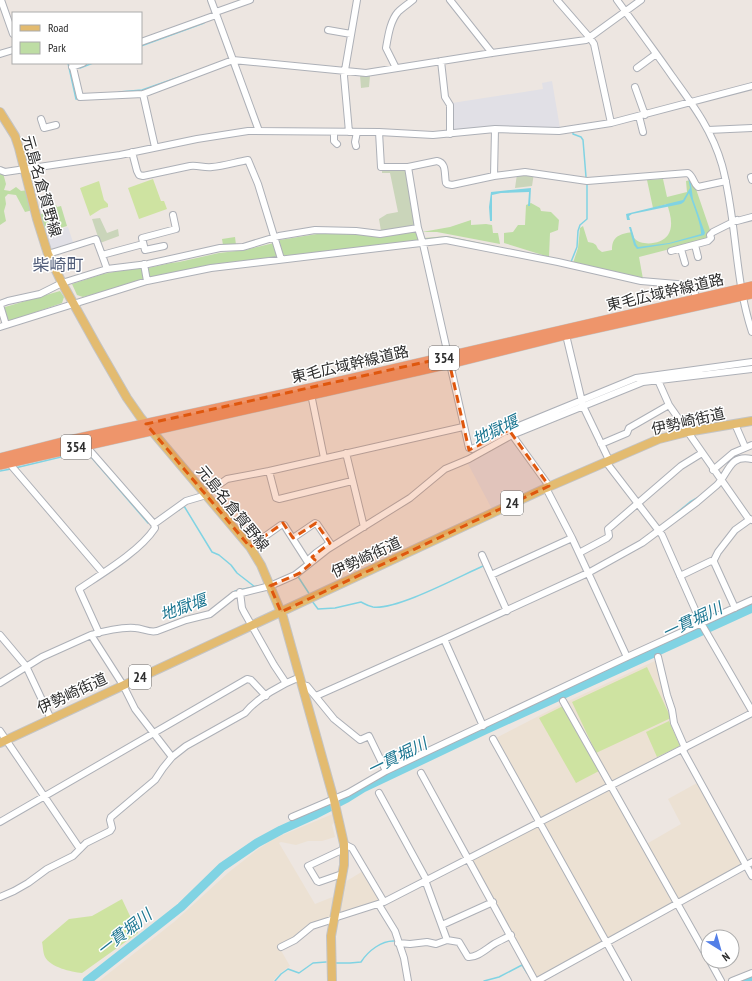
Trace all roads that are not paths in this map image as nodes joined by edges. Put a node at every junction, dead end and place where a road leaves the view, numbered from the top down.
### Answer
1 (1, 0) edge
2 (211, 0) edge
3 (250, 0) edge
4 (356, 0) edge
5 (413, 0) edge
6 (450, 0) edge
7 (557, 0) edge
8 (617, 0) edge
9 (641, 0) edge
10 (624, 11) junction
11 (216, 14) junction
12 (328, 30) dead end
13 (12, 31) edge
14 (351, 34) junction
15 (590, 38) junction
16 (142, 42) edge
17 (12, 50) edge
18 (492, 53) junction
19 (0, 54) edge
20 (656, 54) junction
21 (233, 60) junction
22 (441, 61) junction
23 (72, 65) edge
24 (396, 68) junction
25 (637, 68) dead end
26 (345, 70) junction
27 (752, 86) edge
28 (635, 87) dead end
29 (143, 94) junction
30 (691, 101) junction
31 (0, 112) edge
32 (642, 115) junction
33 (41, 119) dead end
34 (611, 123) junction
35 (56, 125) dead end
36 (752, 128) edge
37 (495, 129) junction
38 (708, 130) junction
39 (259, 131) junction
40 (334, 132) junction
41 (349, 132) junction
42 (356, 132) junction
43 (379, 132) junction
44 (643, 132) dead end
45 (450, 134) junction
46 (337, 144) dead end
47 (356, 146) dead end
48 (155, 147) junction
49 (132, 152) junction
50 (408, 167) junction
51 (24, 168) junction
52 (0, 170) edge
53 (494, 176) junction
54 (726, 181) junction
55 (173, 215) dead end
56 (752, 217) edge
57 (732, 222) junction
58 (418, 228) junction
59 (275, 238) junction
60 (143, 244) junction
61 (423, 244) junction
62 (695, 245) junction
63 (164, 246) dead end
64 (681, 249) junction
65 (671, 251) dead end
66 (48, 254) junction
67 (102, 255) junction
68 (698, 257) dead end
69 (281, 260) junction
70 (144, 264) junction
71 (685, 264) dead end
72 (107, 269) junction
73 (147, 281) junction
74 (62, 283) junction
75 (752, 286) edge
76 (742, 293) junction
77 (752, 294) edge
78 (696, 300) junction
79 (73, 303) junction
80 (0, 305) edge
81 (3, 326) edge
82 (752, 332) edge
83 (566, 335) junction
84 (449, 360) junction
85 (752, 362) edge
86 (752, 369) edge
87 (657, 377) junction
88 (311, 394) junction
89 (581, 399) junction
90 (669, 405) junction
91 (583, 406) junction
92 (752, 421) edge
93 (735, 424) junction
94 (463, 427) junction
95 (149, 428) junction
96 (687, 432) junction
97 (510, 433) junction
98 (601, 444) junction
99 (85, 445) junction
100 (749, 446) edge
101 (346, 453) junction
102 (702, 453) junction
103 (0, 458) edge
104 (324, 458) junction
105 (752, 459) edge
106 (608, 461) junction
107 (4, 464) edge
108 (713, 470) junction
109 (269, 471) junction
110 (352, 481) junction
111 (721, 481) junction
112 (547, 487) junction
113 (206, 494) junction
114 (638, 504) junction
115 (751, 520) edge
116 (154, 524) junction
117 (364, 527) junction
118 (658, 531) junction
119 (293, 538) junction
120 (572, 538) junction
121 (250, 547) junction
122 (579, 553) junction
123 (482, 555) dead end
124 (313, 558) junction
125 (713, 562) junction
126 (588, 573) junction
127 (103, 574) junction
128 (491, 575) junction
129 (680, 576) junction
130 (270, 586) junction
131 (240, 592) junction
132 (752, 600) edge
133 (735, 608) junction
134 (507, 611) junction
135 (281, 612) junction
136 (702, 624) junction
137 (252, 626) junction
138 (99, 633) junction
139 (0, 635) edge
140 (91, 635) junction
141 (444, 639) junction
142 (627, 657) junction
143 (658, 657) dead end
144 (26, 666) junction
145 (301, 681) junction
146 (0, 683) edge
147 (286, 683) junction
148 (124, 685) junction
149 (266, 696) junction
150 (316, 696) junction
151 (563, 701) dead end
152 (752, 712) edge
153 (51, 719) junction
154 (483, 726) junction
155 (0, 732) edge
156 (153, 734) junction
157 (493, 740) dead end
158 (3, 742) edge
159 (683, 748) junction
160 (172, 757) junction
161 (386, 771) junction
162 (421, 773) dead end
163 (612, 785) junction
164 (379, 793) dead end
165 (44, 797) junction
166 (334, 799) junction
167 (292, 817) dead end
168 (0, 822) edge
169 (539, 822) junction
170 (344, 847) junction
171 (80, 849) junction
172 (468, 858) junction
173 (749, 864) edge
174 (342, 874) junction
175 (752, 876) edge
176 (426, 880) junction
177 (0, 898) edge
178 (492, 902) junction
179 (381, 903) junction
180 (678, 903) junction
181 (334, 919) junction
182 (442, 925) junction
183 (511, 936) junction
184 (447, 940) junction
185 (398, 943) junction
186 (607, 943) junction
187 (700, 943) edge
188 (281, 947) dead end
189 (714, 969) edge
190 (752, 973) edge
191 (332, 981) edge
192 (408, 981) edge
193 (536, 981) edge
194 (628, 981) edge
195 (721, 981) edge
196 (732, 981) edge

1 - 13 street
2 - 11 street
3 - 11 street
4 - 14 street
5 - 24 street
6 - 18 street
7 - 15 street
8 - 10 street
9 - 10 street
10 - 15 street
10 - 20 street
11 - 16 street
11 - 21 street
12 - 14 street
14 - 26 street
15 - 18 street
15 - 34 street
17 - 19 street
18 - 22 street
20 - 25 street
20 - 30 street
21 - 26 street
21 - 29 street
21 - 39 street
22 - 24 street
22 - 45 street
23 - 29 street
24 - 26 street
26 - 41 street
27 - 30 street
28 - 32 street
29 - 48 street
30 - 32 street
30 - 38 street
31 - 51 main road, 元島名倉賀野線
32 - 34 street
32 - 44 street
33 - 35 street
34 - 37 street
36 - 38 street
37 - 45 street
37 - 53 street
38 - 54 street
39 - 40 street
39 - 48 street
40 - 41 street
40 - 46 street
41 - 42 street
42 - 43 street
42 - 47 street
43 - 45 street
43 - 50 street
48 - 49 street
49 - 51 street
49 - 59 street
50 - 53 street
50 - 58 street
51 - 52 street
51 - 66 main road, 元島名倉賀野線
53 - 54 street
54 - 57 street
55 - 60 street
56 - 57 street
57 - 62 street
57 - 76 street
58 - 59 street
58 - 61 street
59 - 69 street
59 - 70 street
60 - 63 street
60 - 67 street
61 - 69 street
61 - 78 street
61 - 84 street
62 - 64 street
62 - 68 street
64 - 65 street
64 - 71 street
66 - 67 street
66 - 74 main road, 元島名倉賀野線
67 - 72 street
69 - 73 street
70 - 72 street
70 - 73 street
72 - 74 street
73 - 79 street
74 - 79 main road, 元島名倉賀野線
74 - 80 street
75 - 76 highway, 東毛広域幹線道路 / 354
76 - 77 highway, 東毛広域幹線道路 / 354
76 - 78 highway, 東毛広域幹線道路 / 354
76 - 82 street
76 - 83 highway, 東毛広域幹線道路 / 354
78 - 84 highway, 東毛広域幹線道路 / 354
79 - 81 street
79 - 95 main road, 元島名倉賀野線
80 - 81 street
83 - 84 highway, 東毛広域幹線道路 / 354
83 - 89 street
84 - 88 highway, 東毛広域幹線道路 / 354
84 - 94 street
84 - 95 highway, 東毛広域幹線道路 / 354
85 - 87 street
86 - 87 street
87 - 89 street
87 - 90 street
87 - 91 street
88 - 95 highway, 東毛広域幹線道路 / 354
88 - 104 street
89 - 91 street
89 - 97 street
90 - 96 street
90 - 98 street
91 - 97 street
91 - 98 street
92 - 93 main road, 伊勢崎街道 / 24
93 - 96 main road, 伊勢崎街道 / 24
93 - 100 street
94 - 97 street
94 - 101 street
95 - 99 highway, 東毛広域幹線道路 / 354
95 - 103 highway, 東毛広域幹線道路 / 354
95 - 113 main road, 元島名倉賀野線
96 - 102 street
96 - 106 main road, 伊勢崎街道 / 24
97 - 112 street
97 - 117 street
98 - 106 street
99 - 107 highway, 東毛広域幹線道路 / 354
99 - 116 street
100 - 108 street
101 - 104 street
101 - 110 street
102 - 108 street
102 - 114 street
104 - 109 street
105 - 111 street
106 - 112 main road, 伊勢崎街道 / 24
106 - 114 street
107 - 127 street
108 - 111 street
109 - 110 street
109 - 113 street
110 - 117 street
111 - 115 street
111 - 118 street
112 - 120 street
112 - 135 main road, 伊勢崎街道 / 24
113 - 116 street
113 - 121 main road, 元島名倉賀野線
114 - 118 street
114 - 122 street
115 - 125 street
116 - 127 street
117 - 124 street
118 - 126 street
118 - 129 street
119 - 121 street
119 - 124 street
119 - 124 street
120 - 122 street
120 - 128 street
121 - 130 main road, 元島名倉賀野線
122 - 126 street
123 - 128 street
124 - 130 street
125 - 129 street
125 - 133 street
126 - 134 street
126 - 142 street
127 - 138 street
128 - 134 street
129 - 136 street
130 - 131 street
130 - 135 main road, 元島名倉賀野線
131 - 137 street
131 - 138 street
132 - 133 street
133 - 136 street
134 - 141 street
135 - 137 main road, 伊勢崎街道 / 24
135 - 145 main road, 元島名倉賀野線
136 - 142 street
136 - 152 street
137 - 147 street
137 - 148 main road, 伊勢崎街道 / 24
138 - 140 street
139 - 144 street
140 - 144 street
140 - 148 street
141 - 150 street
141 - 154 street
142 - 154 street
143 - 159 street
144 - 146 street
144 - 153 street
145 - 147 street
145 - 150 street
145 - 166 main road, 元島名倉賀野線
147 - 149 street
148 - 153 main road, 伊勢崎街道 / 24
148 - 156 street
149 - 156 street
149 - 160 street
150 - 161 street
151 - 163 street
152 - 159 street
153 - 158 main road, 伊勢崎街道 / 24
154 - 161 street
155 - 158 street
156 - 160 street
156 - 165 street
157 - 169 street
158 - 165 street
159 - 163 street
159 - 173 street
160 - 171 street
161 - 166 street
162 - 172 street
163 - 169 street
163 - 180 street
164 - 176 street
165 - 168 street
165 - 171 street
166 - 167 street
166 - 170 main road, 元島名倉賀野線
169 - 172 street
169 - 186 street
170 - 174 main road, 元島名倉賀野線
170 - 174 street
170 - 179 street
171 - 177 street
172 - 176 street
172 - 178 street
173 - 175 street
173 - 180 street
174 - 181 main road, 元島名倉賀野線
176 - 179 street
176 - 182 street
178 - 182 street
178 - 183 street
179 - 181 street
179 - 185 street
180 - 186 street
180 - 187 street
181 - 188 street
181 - 191 main road, 元島名倉賀野線
182 - 184 street
183 - 184 street
183 - 193 street
184 - 185 street
185 - 192 street
186 - 193 street
186 - 194 street
189 - 195 street
190 - 196 street

